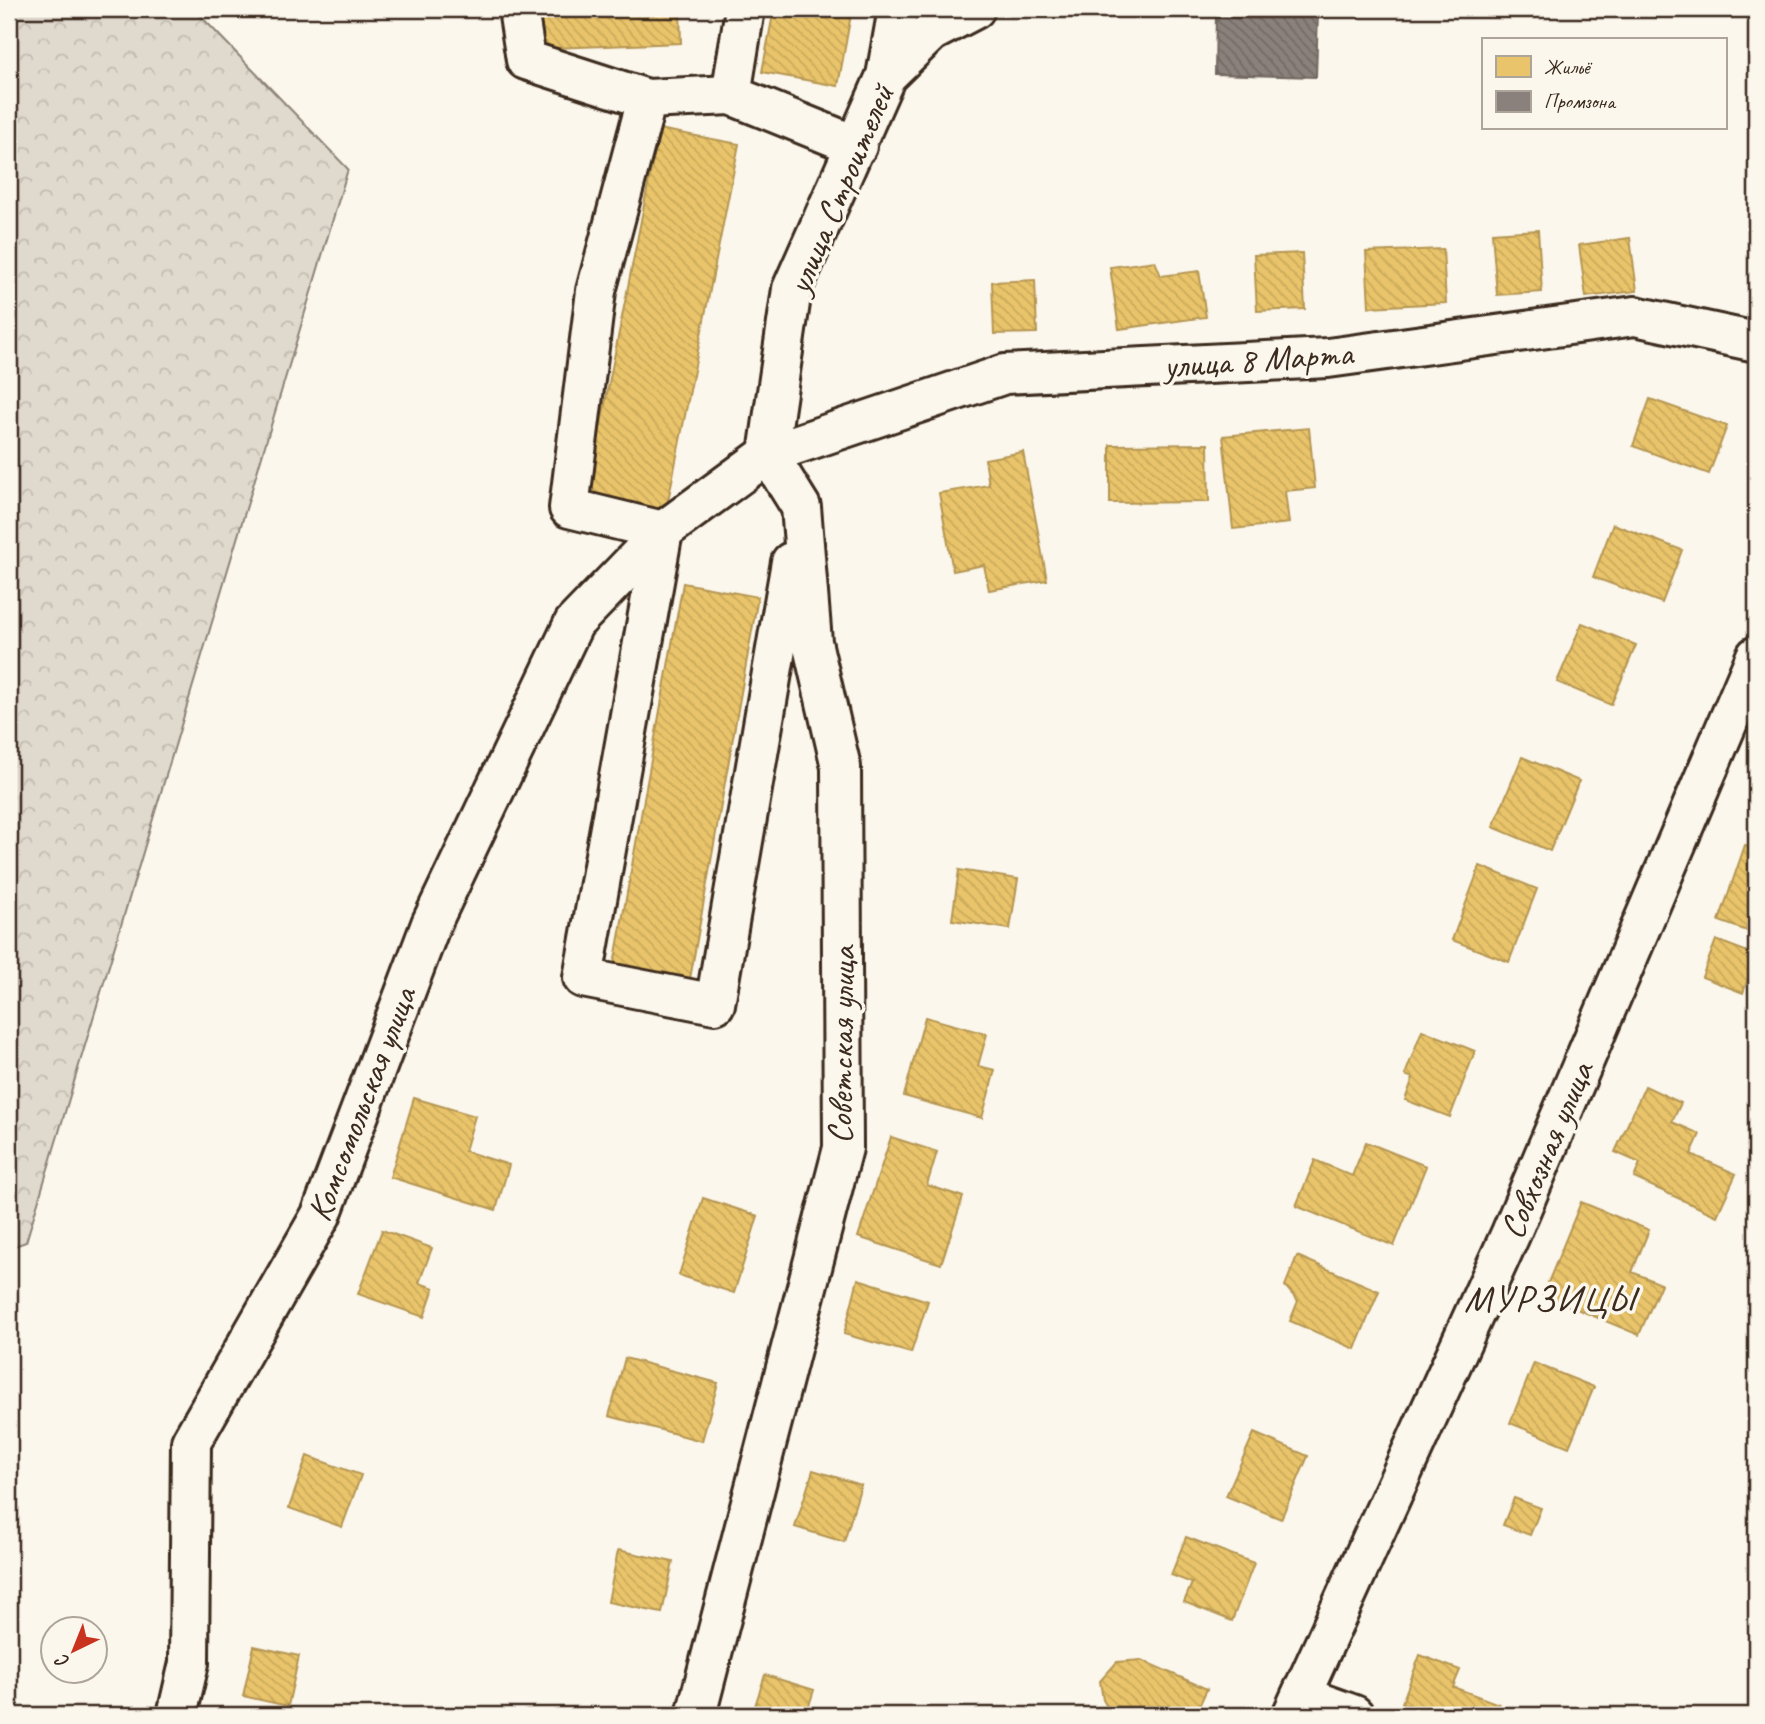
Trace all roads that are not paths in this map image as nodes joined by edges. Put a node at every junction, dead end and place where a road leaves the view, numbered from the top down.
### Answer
1 (518, 9) edge
2 (745, 9) edge
3 (898, 9) edge
4 (975, 9) edge
5 (886, 76) junction
6 (731, 95) junction
7 (647, 99) junction
8 (857, 146) junction
9 (1756, 342) edge
10 (768, 454) junction
11 (801, 507) junction
12 (663, 531) junction
13 (1756, 656) edge
14 (1296, 1705) edge
15 (177, 1715) edge
16 (696, 1715) edge
17 (1354, 1715) edge

1 - 7 street
2 - 6 street
3 - 5 street
4 - 5 street, улица Строителей
5 - 8 street, улица Строителей
6 - 7 street
6 - 8 street
7 - 12 street
8 - 10 street, улица Строителей
9 - 10 street, улица 8 Марта
10 - 11 street, Советская улица
10 - 12 street, улица 8 Марта
11 - 12 street
11 - 16 street, Советская улица
12 - 15 street, Комсомольская улица
13 - 14 street, Совхозная улица
14 - 17 street

